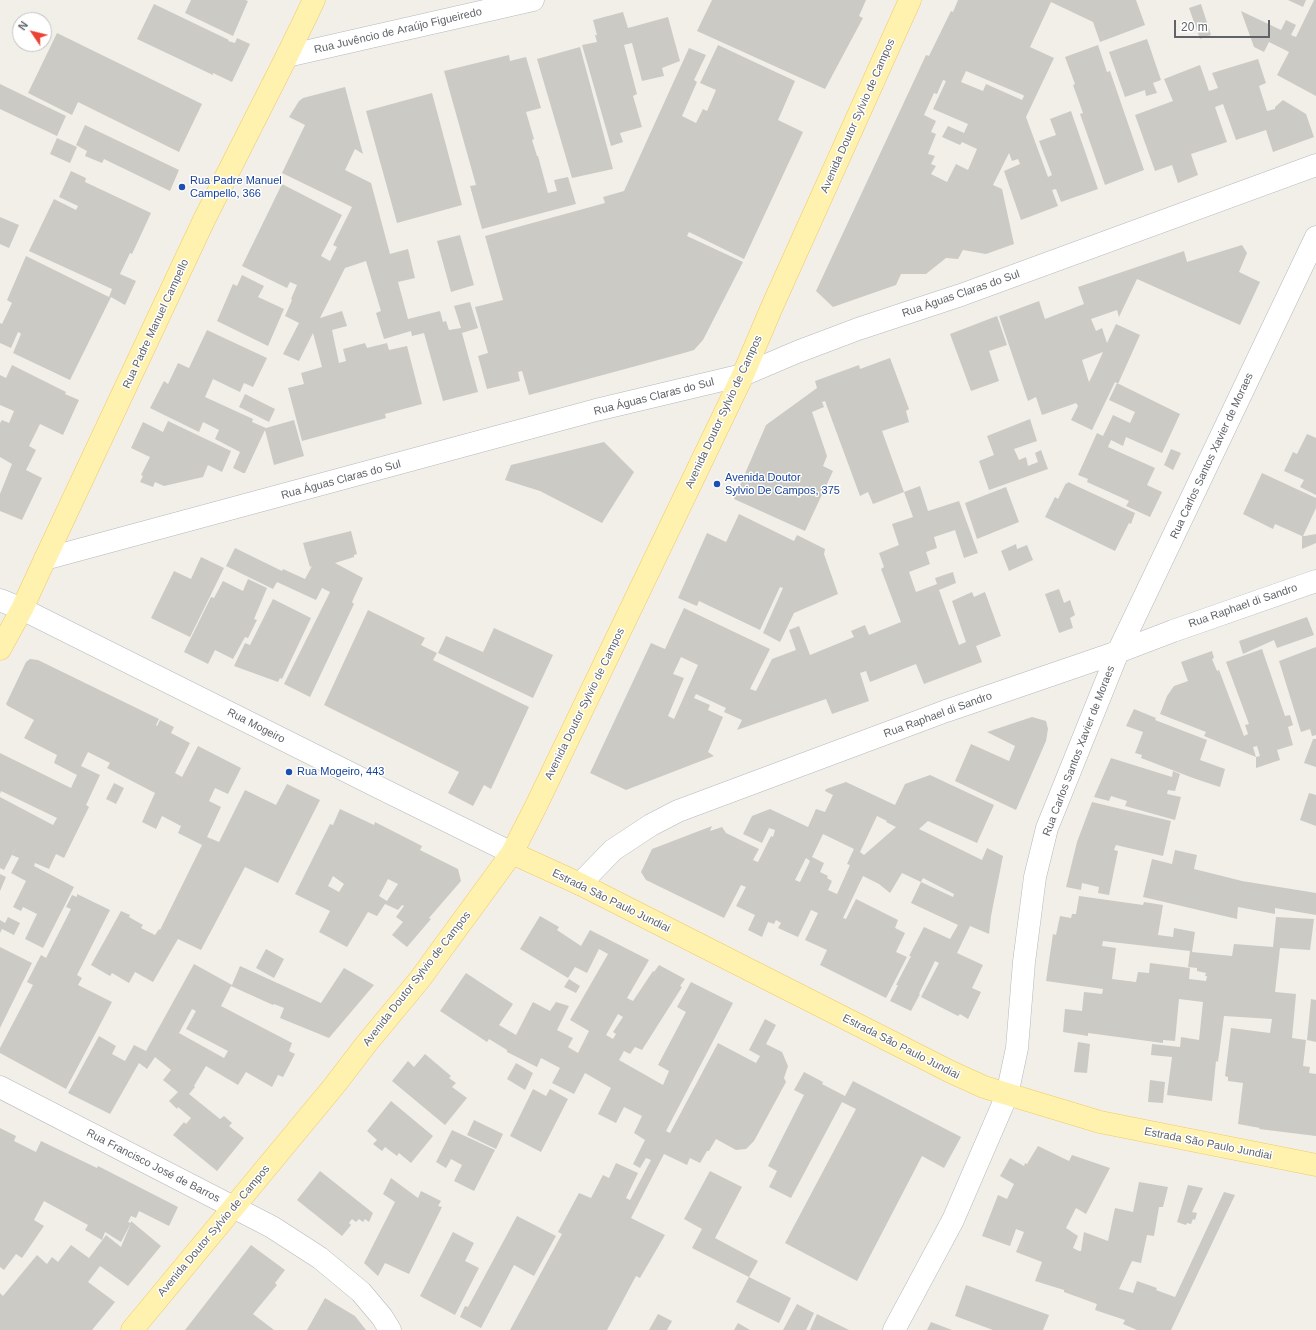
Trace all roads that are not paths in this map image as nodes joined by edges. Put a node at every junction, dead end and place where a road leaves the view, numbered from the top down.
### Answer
1 (314, 0) edge
2 (533, 0) edge
3 (910, 0) edge
4 (287, 56) junction
5 (1316, 165) edge
6 (1316, 237) edge
7 (743, 375) junction
8 (45, 559) junction
9 (1316, 580) edge
10 (0, 600) edge
11 (22, 608) junction
12 (0, 649) edge
13 (1118, 652) junction
14 (512, 853) junction
15 (580, 884) junction
16 (0, 1087) edge
17 (1007, 1095) junction
18 (1316, 1165) edge
19 (234, 1206) junction
20 (132, 1330) edge
21 (390, 1330) edge
22 (894, 1330) edge

1 - 4 main road, Rua Padre Manuel Campello
2 - 4 street, Rua Juvêncio de Araújo Figueiredo
3 - 7 main road, Avenida Doutor Sylvio de Campos
4 - 8 main road, Rua Padre Manuel Campello
5 - 7 street, Rua Águas Claras do Sul
6 - 13 street, Rua Carlos Santos Xavier de Moraes
7 - 8 street, Rua Águas Claras do Sul
7 - 14 main road, Avenida Doutor Sylvio de Campos
8 - 11 main road, Rua Padre Manuel Campello
9 - 13 street, Rua Raphael di Sandro
10 - 11 street, Rua Mogeiro
11 - 12 main road, Rua Padre Manuel Campello
11 - 14 street, Rua Mogeiro
13 - 15 street, Rua Raphael di Sandro
13 - 17 street, Rua Carlos Santos Xavier de Moraes
14 - 15 main road, Estrada São Paulo Jundiai
14 - 19 main road, Avenida Doutor Sylvio de Campos
15 - 17 main road, Estrada São Paulo Jundiai
16 - 19 street, Rua Francisco José de Barros
17 - 18 main road, Estrada São Paulo Jundiai
17 - 22 street, Rua Carlos Santos Xavier de Moraes
19 - 20 main road, Avenida Doutor Sylvio de Campos
19 - 21 street, Rua Francisco José de Barros

